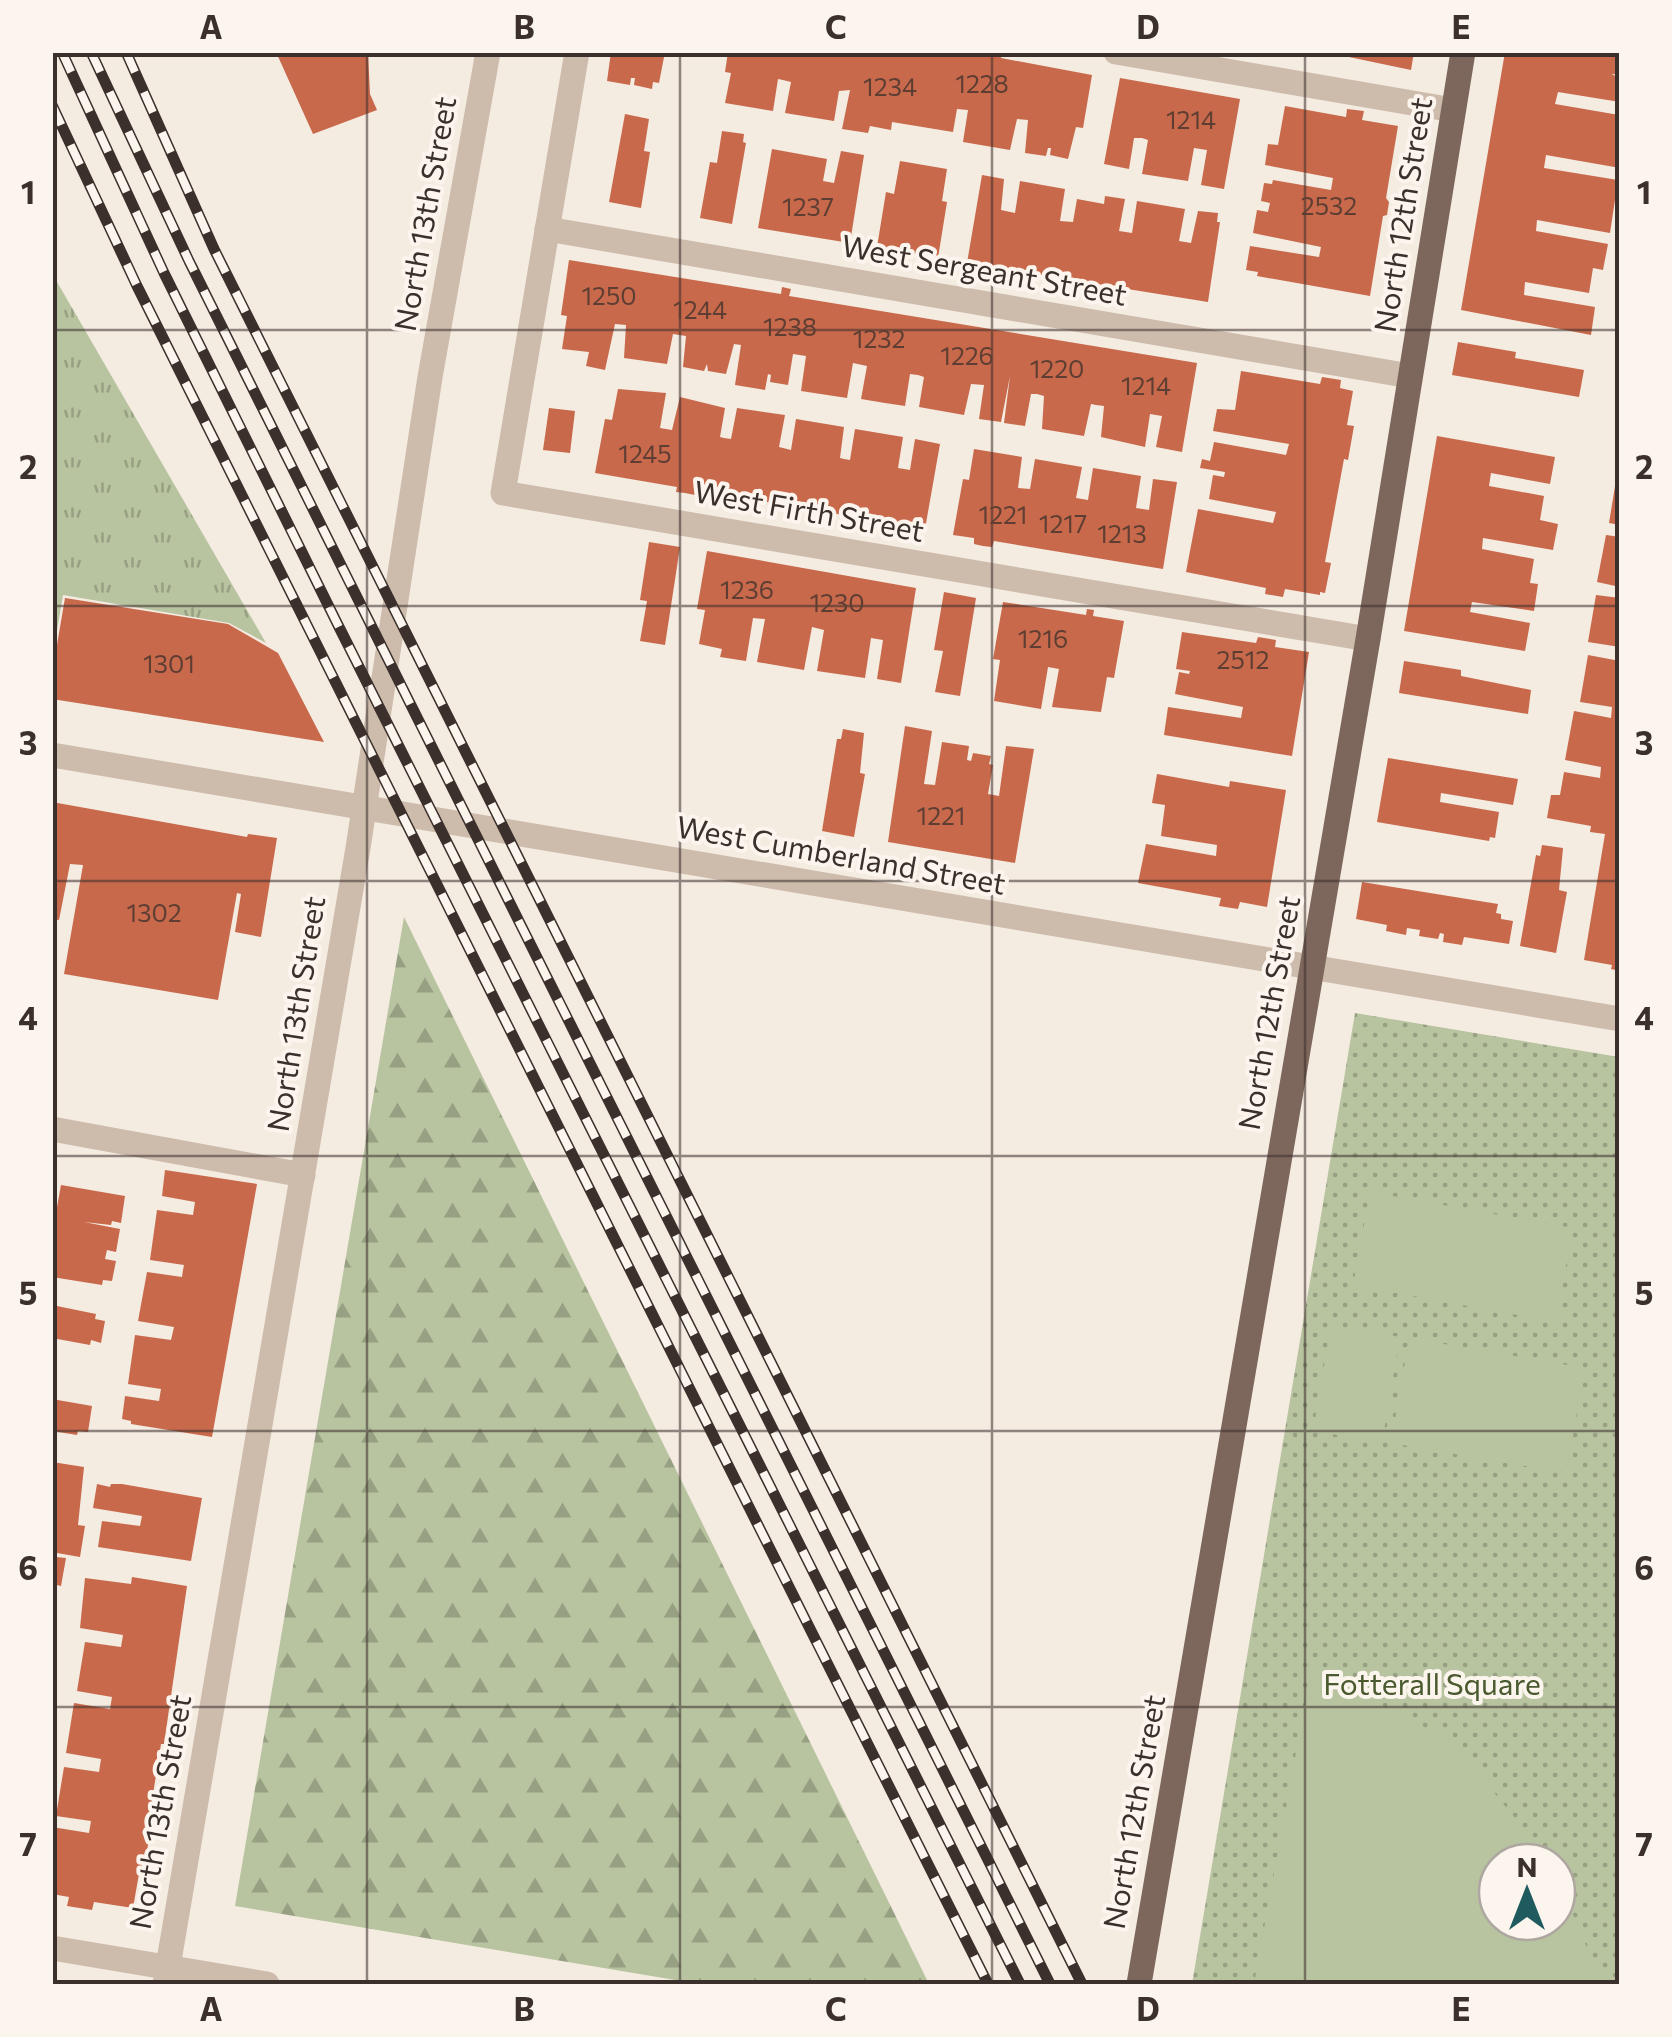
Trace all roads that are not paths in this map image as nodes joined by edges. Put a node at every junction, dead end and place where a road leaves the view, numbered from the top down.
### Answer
1 (488, 52) edge
2 (577, 52) edge
3 (1116, 52) edge
4 (1464, 52) edge
5 (1454, 110) junction
6 (547, 230) junction
7 (1410, 376) junction
8 (1368, 639) junction
9 (52, 755) edge
10 (364, 808) junction
11 (1310, 968) junction
12 (1620, 1019) edge
13 (52, 1129) edge
14 (303, 1175) junction
15 (52, 1948) edge
16 (166, 1976) edge
17 (268, 1984) edge
18 (1139, 1984) edge

1 - 10 street, North 13th Street
2 - 6 street
3 - 5 street
4 - 5 main road, North 12th Street
5 - 7 main road, North 12th Street
6 - 7 street, West Sergeant Street
6 - 8 street, West Firth Street
7 - 8 main road, North 12th Street
8 - 11 main road, North 12th Street
9 - 10 street, West Cumberland Street
10 - 11 street, West Cumberland Street
10 - 14 street, North 13th Street
11 - 12 street, West Cumberland Street
11 - 18 main road, North 12th Street
13 - 14 street
14 - 16 street, North 13th Street
15 - 16 street
16 - 17 street

